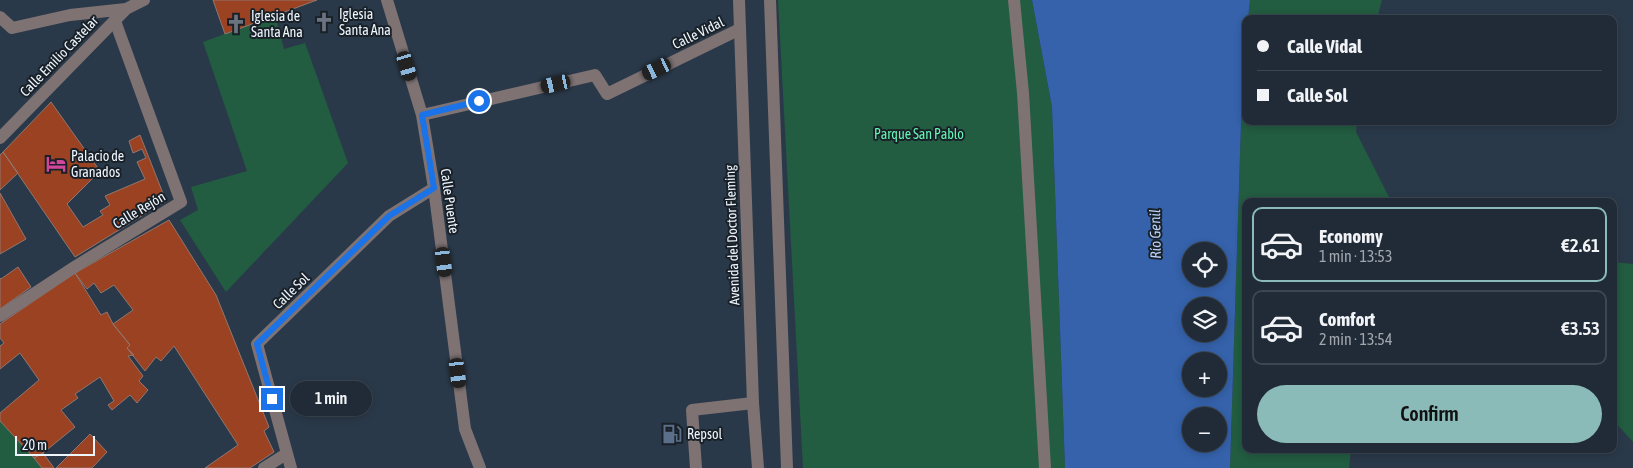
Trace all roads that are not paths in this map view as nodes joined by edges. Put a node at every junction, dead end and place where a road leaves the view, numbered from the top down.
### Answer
1 (144, 0) edge
2 (386, 0) edge
3 (739, 0) edge
4 (770, 0) edge
5 (1014, 0) edge
6 (126, 9) junction
7 (0, 17) edge
8 (114, 21) junction
9 (740, 29) junction
10 (422, 115) junction
11 (0, 138) edge
12 (434, 188) junction
13 (0, 316) edge
14 (753, 403) junction
15 (286, 454) junction
16 (264, 468) edge
17 (291, 468) edge
18 (480, 468) edge
19 (696, 468) edge
20 (758, 468) edge
21 (787, 468) edge
22 (1045, 468) edge

1 - 6 street, Calle Emilio Castelar
2 - 10 street, Calle Puente
3 - 9 street, Avenida del Doctor Fleming
4 - 21 street
5 - 22 street
6 - 7 street
6 - 8 street, Calle Emilio Castelar
8 - 11 street, Calle Emilio Castelar
8 - 13 street, Calle Rejón
9 - 10 street, Calle Vidal
9 - 14 street, Avenida del Doctor Fleming
10 - 12 street, Calle Puente
12 - 15 street, Calle Sol
12 - 18 street, Calle Puente
14 - 19 street
14 - 20 street, Avenida del Doctor Fleming
15 - 16 street
15 - 17 street, Calle Sol

